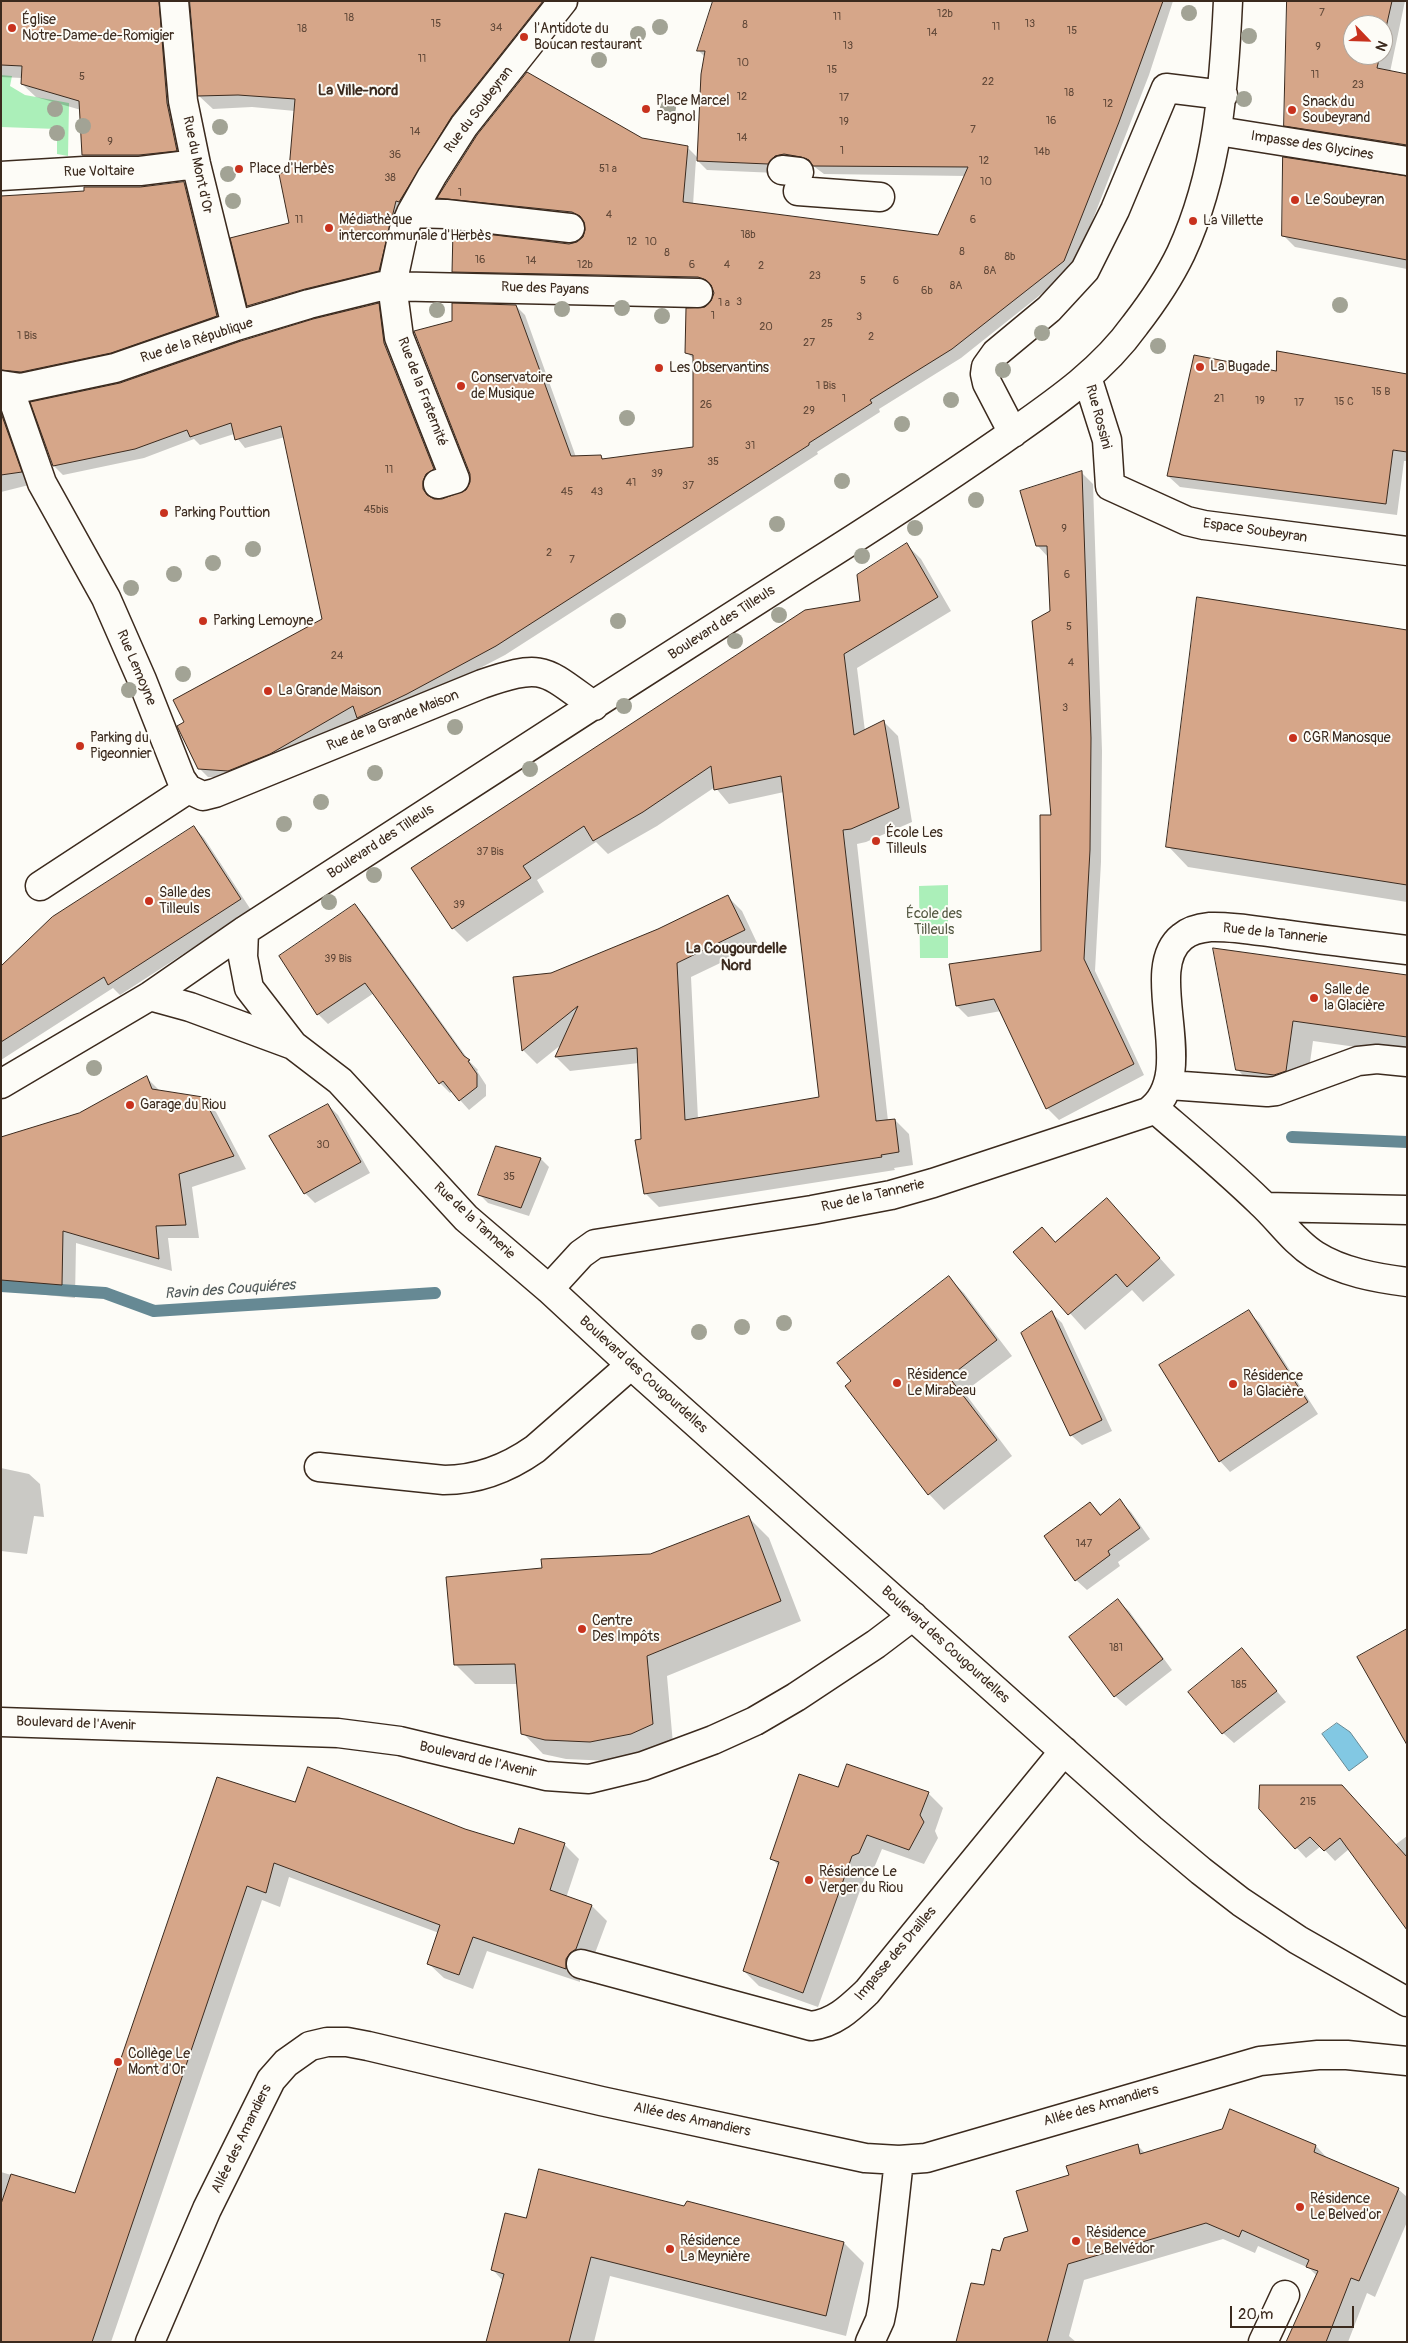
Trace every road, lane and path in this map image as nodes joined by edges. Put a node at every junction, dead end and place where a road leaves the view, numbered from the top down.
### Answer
1 (174, 1) edge
2 (563, 1) edge
3 (1228, 1) edge
4 (1223, 95) junction
5 (1218, 131) junction
6 (1407, 161) edge
7 (196, 164) junction
8 (1, 176) edge
9 (793, 178) dead end
10 (880, 197) dead end
11 (411, 212) junction
12 (570, 228) dead end
13 (392, 285) junction
14 (698, 293) dead end
15 (236, 326) junction
16 (1087, 377) junction
17 (5, 387) edge
18 (1013, 433) junction
19 (438, 484) dead end
20 (1110, 486) joint
21 (1407, 551) edge
22 (594, 706) junction
23 (188, 789) junction
24 (40, 886) dead end
25 (244, 931) junction
26 (1407, 950) edge
27 (150, 996) junction
28 (293, 1045) junction
29 (1407, 1062) edge
30 (1, 1084) edge
31 (1169, 1085) junction
32 (1154, 1108) junction
33 (1266, 1207) junction
34 (1407, 1210) edge
35 (1407, 1282) edge
36 (549, 1290) junction
37 (631, 1365) junction
38 (319, 1467) dead end
39 (913, 1616) junction
40 (1, 1722) edge
41 (1064, 1751) junction
42 (581, 1964) dead end
43 (1361, 1974) junction
44 (1407, 1982) edge
45 (1407, 2002) edge
46 (1407, 2061) edge
47 (899, 2160) junction
48 (1285, 2295) dead end
49 (150, 2342) edge
50 (870, 2342) edge
51 (1263, 2342) edge

1 - 7 street, Rue du Mont d'Or
2 - 11 street, Rue du Soubeyran
3 - 4 street, Boulevard des Tilleuls
4 - 5 street, Boulevard des Tilleuls
4 - 18 street
5 - 6 street, Impasse des Glycines
5 - 16 street, Boulevard des Tilleuls
7 - 8 street, Rue Voltaire
7 - 15 street, Rue du Mont d'Or
9 - 10 street
11 - 12 street
11 - 13 street, Rue du Soubeyran
13 - 14 street, Rue des Payans
13 - 15 street, Rue de la République
13 - 19 street, Rue de la Fraternité
15 - 17 street, Rue de la République
16 - 18 street, Boulevard des Tilleuls
16 - 20 street, Rue Rossini
17 - 23 street, Rue Lemoyne
18 - 22 street, Boulevard des Tilleuls
20 - 21 street, Espace Soubeyran
22 - 23 street, Rue de la Grande Maison
22 - 25 street, Boulevard des Tilleuls
23 - 24 street
25 - 27 street, Boulevard des Tilleuls
25 - 28 street
26 - 31 street, Rue de la Tannerie
27 - 28 street
27 - 30 street, Boulevard des Tilleuls
28 - 36 street, Rue de la Tannerie
29 - 31 street
31 - 32 street, Rue de la Tannerie
32 - 33 street
32 - 36 street, Rue de la Tannerie
33 - 34 street
33 - 35 street
36 - 37 street, Boulevard des Cougourdelles
37 - 38 street
37 - 39 street, Boulevard des Cougourdelles
39 - 40 street, Boulevard de l'Avenir
39 - 41 street, Boulevard des Cougourdelles
41 - 42 street, Impasse des Drailles
41 - 43 street, Boulevard des Cougourdelles
43 - 44 street, Boulevard des Cougourdelles
43 - 45 street, Boulevard des Cougourdelles
46 - 47 street, Allée des Amandiers
47 - 49 street, Allée des Amandiers
47 - 50 street
48 - 51 street

